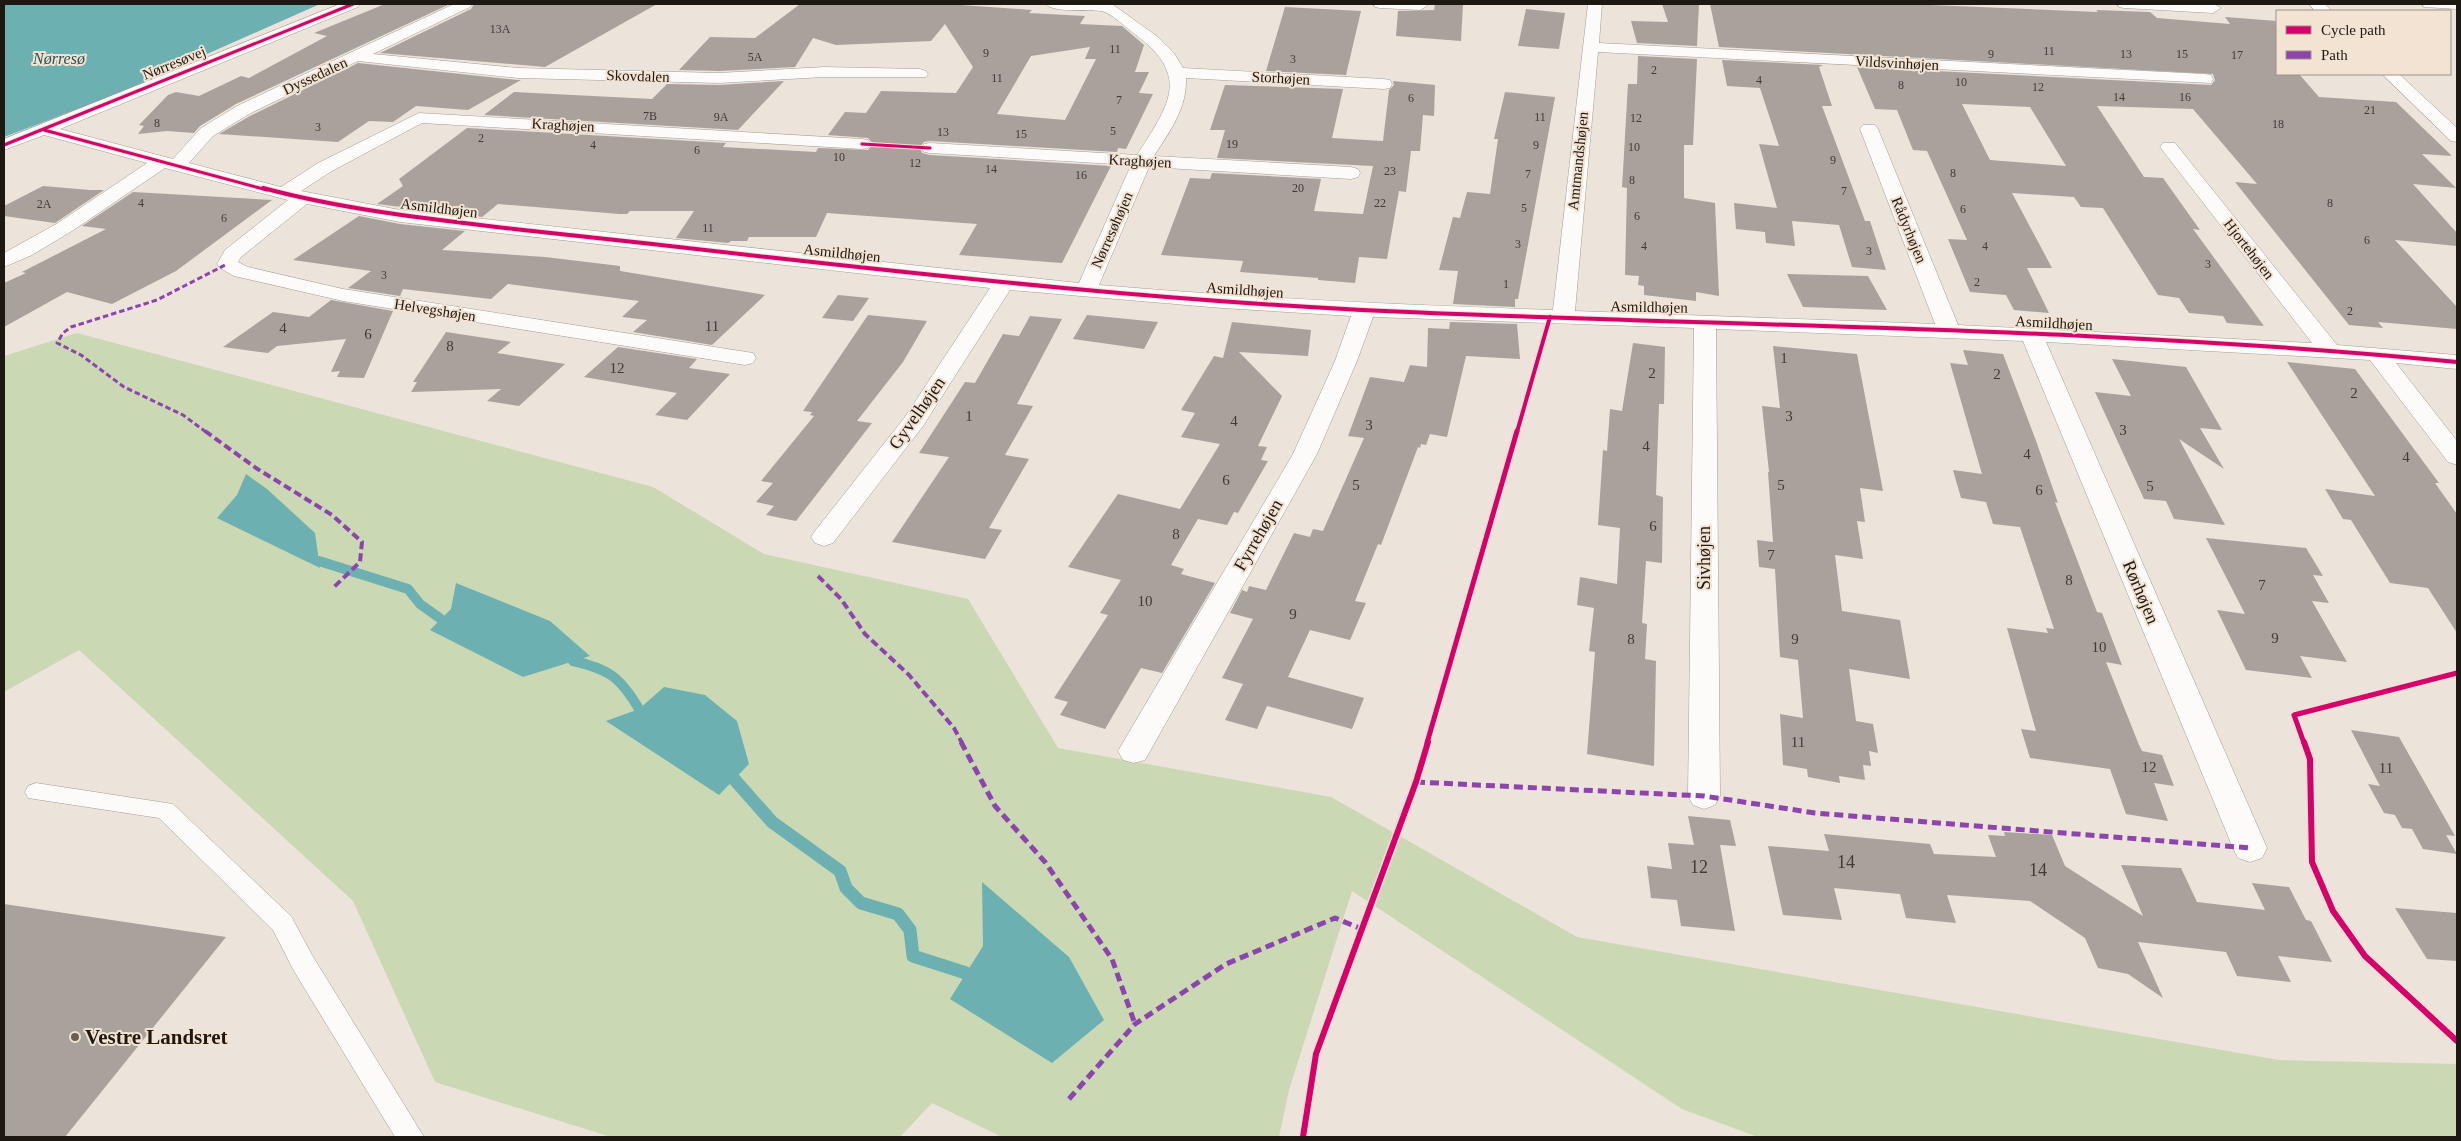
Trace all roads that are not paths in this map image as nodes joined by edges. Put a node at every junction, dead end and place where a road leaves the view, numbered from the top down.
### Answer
1 (352, 4) edge
2 (465, 4) edge
3 (1053, 4) edge
4 (1380, 4) edge
5 (1595, 4) edge
6 (2124, 4) edge
7 (2429, 4) edge
8 (1105, 5) edge
9 (1420, 6) dead end
10 (2457, 6) edge
11 (2212, 8) dead end
12 (1589, 46) junction
13 (356, 56) junction
14 (1178, 73) junction
15 (920, 74) dead end
16 (2391, 75) edge
17 (2205, 79) dead end
18 (1384, 84) dead end
19 (2436, 118) junction
20 (2457, 120) edge
21 (1870, 129) dead end
22 (44, 130) junction
23 (2457, 137) edge
24 (862, 144) dead end
25 (4, 145) edge
26 (2169, 146) dead end
27 (930, 148) dead end
28 (1142, 161) junction
29 (169, 164) junction
30 (1351, 173) dead end
31 (293, 196) junction
32 (4, 261) edge
33 (1004, 283) junction
34 (1086, 291) junction
35 (1364, 310) junction
36 (1563, 318) junction
37 (1705, 321) junction
38 (1949, 330) junction
39 (2032, 335) junction
40 (2330, 351) junction
41 (2377, 354) junction
42 (745, 358) dead end
43 (2457, 362) edge
44 (2457, 457) edge
45 (824, 537) dead end
46 (1134, 751) dead end
47 (36, 792) dead end
48 (1704, 796) dead end
49 (2250, 848) dead end
50 (410, 1137) edge

1 - 22 street, Nørresøvej
2 - 13 street, Dyssedalen
3 - 8 street
4 - 9 street
5 - 12 street, Amtmandshøjen
6 - 11 street
7 - 10 street
8 - 14 street
12 - 17 street, Vildsvinhøjen
12 - 36 street, Amtmandshøjen
13 - 15 street, Skovdalen
13 - 29 street, Dyssedalen
14 - 18 street, Storhøjen
14 - 28 street, Nørresøhøjen
16 - 19 street
19 - 20 street
19 - 23 street
21 - 38 street, Rådyrhøjen
22 - 25 street, Nørresøvej
22 - 29 street, Asmildhøjen
24 - 31 street, Kraghøjen
26 - 40 street, Hjortehøjen
27 - 28 street, Kraghøjen
28 - 30 street, Kraghøjen
28 - 34 street, Nørresøhøjen
29 - 31 street, Asmildhøjen
29 - 32 street
31 - 33 street, Asmildhøjen
31 - 42 street, Helvegshøjen
33 - 34 street, Asmildhøjen
33 - 45 street, Gyvelhøjen
34 - 35 street, Asmildhøjen
35 - 36 street, Asmildhøjen
35 - 46 street, Fyrrehøjen
36 - 37 street, Asmildhøjen
37 - 38 street, Asmildhøjen
37 - 48 street, Sivhøjen
38 - 39 street, Asmildhøjen
39 - 40 street, Asmildhøjen
39 - 49 street, Rørhøjen
40 - 41 street, Asmildhøjen
41 - 43 street, Asmildhøjen
41 - 44 street
47 - 50 lane

